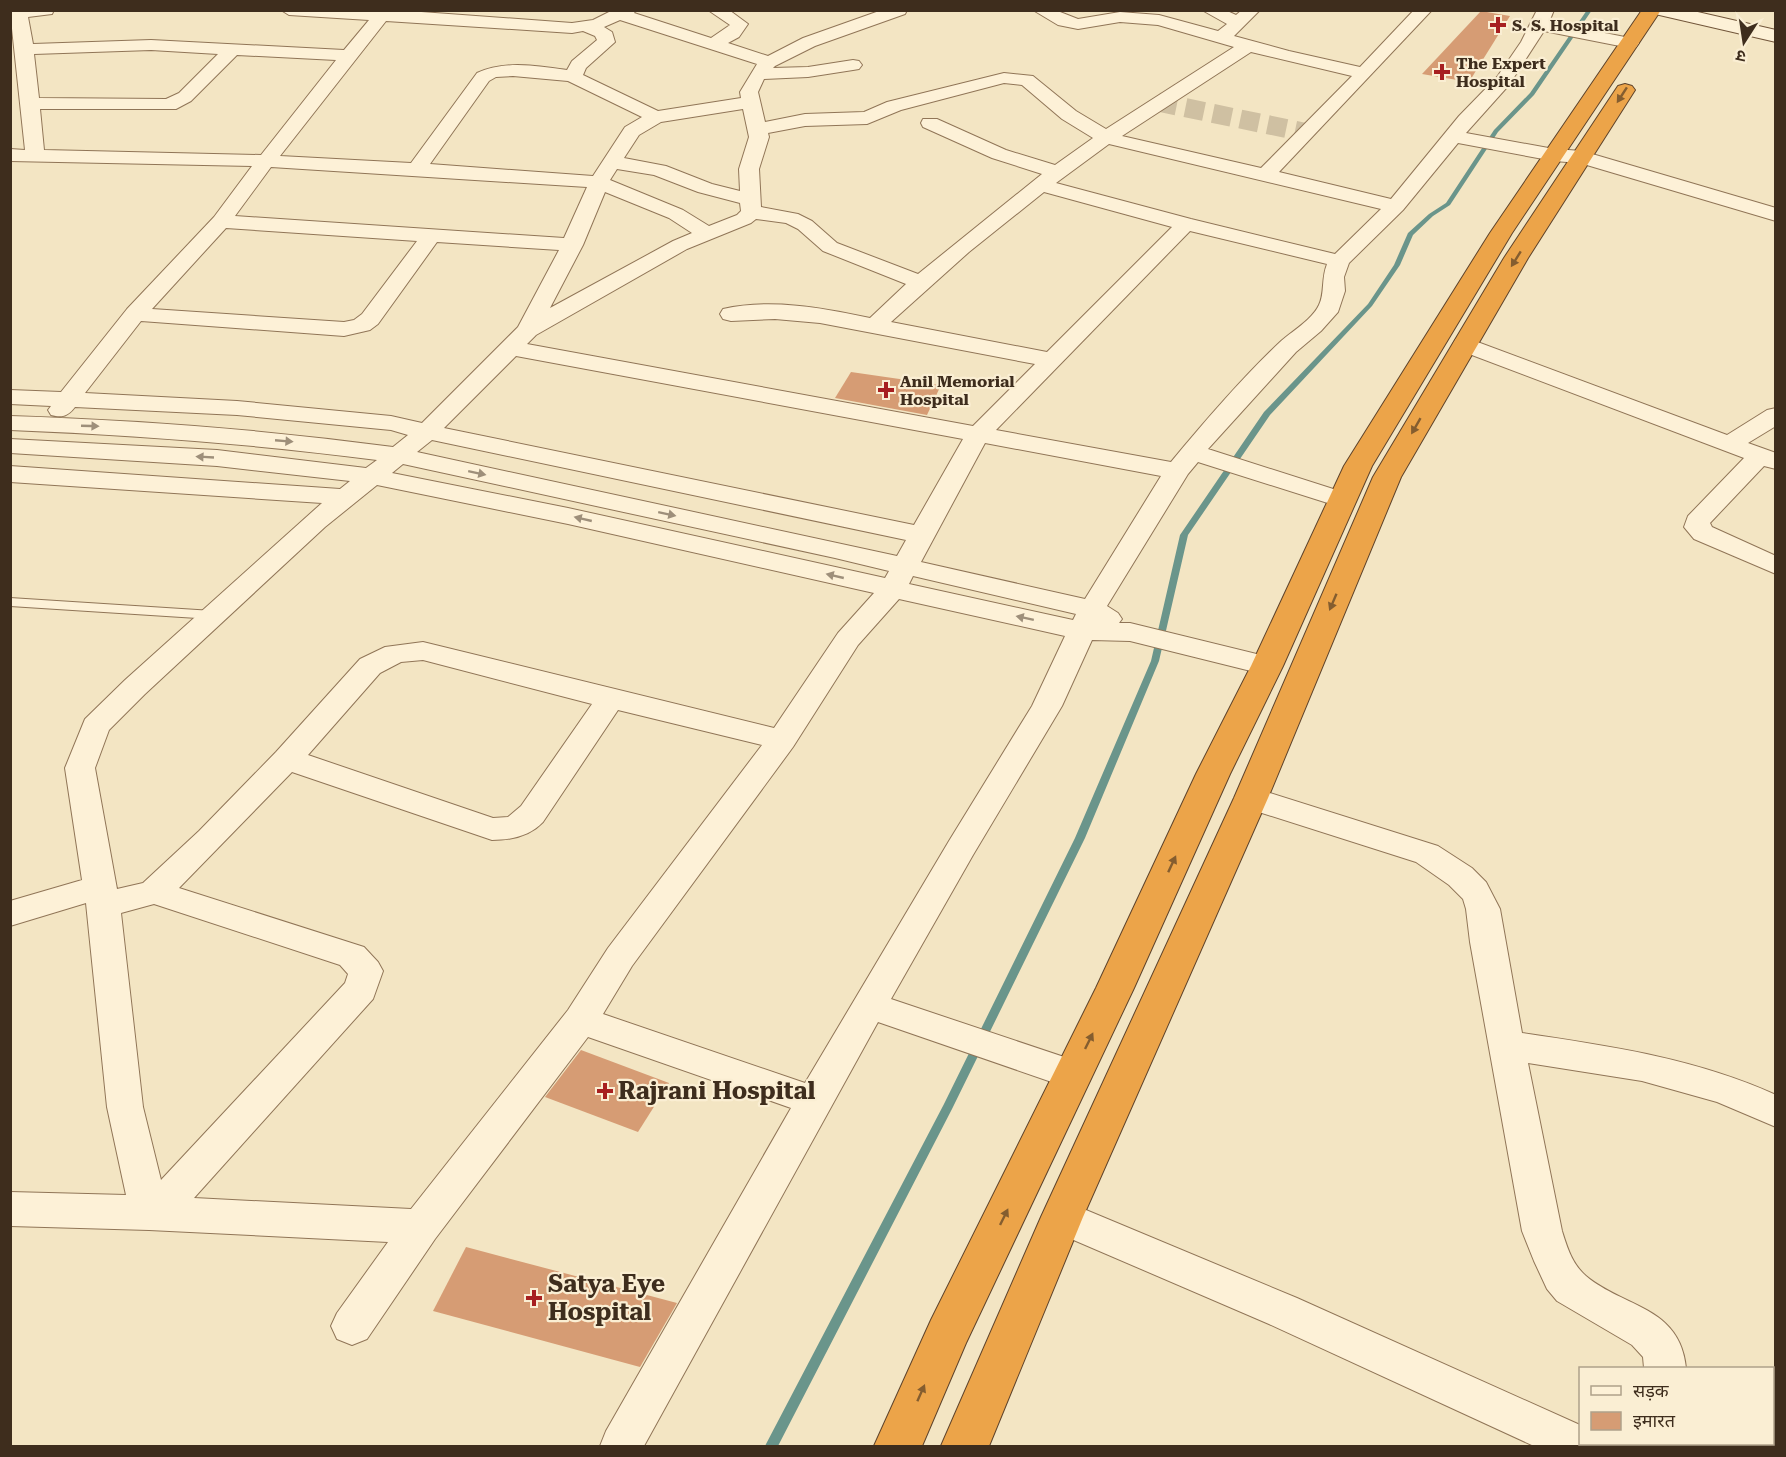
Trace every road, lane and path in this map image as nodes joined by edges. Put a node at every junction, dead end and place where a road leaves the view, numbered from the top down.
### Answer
1 (46, 10) edge
2 (290, 10) edge
3 (534, 10) edge
4 (716, 10) edge
5 (899, 10) edge
6 (1041, 10) edge
7 (1210, 10) edge
8 (1252, 10) edge
9 (1424, 10) edge
10 (1666, 11) edge
11 (16, 12) edge
12 (624, 12) edge
13 (384, 13) edge
14 (752, 14) dead end
15 (1546, 18) edge
16 (735, 20) junction
17 (1239, 22) junction
18 (502, 23) junction
19 (587, 27) junction
20 (1776, 36) edge
21 (1221, 38) junction
22 (1630, 43) junction
23 (713, 44) junction
24 (1248, 46) junction
25 (234, 48) junction
26 (25, 49) junction
27 (348, 55) junction
28 (853, 65) dead end
29 (764, 68) junction
30 (1364, 73) junction
31 (573, 76) junction
32 (750, 102) junction
33 (31, 103) junction
34 (656, 117) junction
35 (930, 123) dead end
36 (759, 129) junction
37 (1453, 136) junction
38 (1107, 138) junction
39 (10, 154) edge
40 (34, 154) junction
41 (1568, 156) junction
42 (267, 161) junction
43 (613, 162) junction
44 (416, 168) junction
45 (1264, 176) junction
46 (1050, 179) junction
47 (599, 182) junction
48 (1776, 195) edge
49 (751, 206) junction
50 (1396, 206) junction
51 (1769, 213) edge
52 (221, 221) junction
53 (1185, 224) junction
54 (705, 233) junction
55 (431, 236) junction
56 (572, 245) junction
57 (1339, 261) junction
58 (920, 282) junction
59 (135, 314) junction
60 (731, 314) dead end
61 (875, 325) junction
62 (520, 339) junction
63 (1464, 344) junction
64 (1051, 360) junction
65 (10, 397) edge
66 (69, 398) junction
67 (1776, 415) edge
68 (10, 423) edge
69 (48, 424) junction
70 (427, 432) junction
71 (979, 434) junction
72 (1729, 444) junction
73 (10, 446) edge
74 (396, 455) junction
75 (1768, 459) edge
76 (1184, 461) junction
77 (10, 474) edge
78 (369, 476) junction
79 (344, 497) junction
80 (1343, 500) junction
81 (922, 536) junction
82 (1776, 566) edge
83 (899, 577) junction
84 (10, 602) edge
85 (213, 615) junction
86 (1087, 620) junction
87 (1267, 666) junction
88 (611, 699) junction
89 (782, 740) junction
90 (287, 759) junction
91 (1251, 798) junction
92 (154, 892) junction
93 (101, 896) junction
94 (10, 914) edge
95 (870, 1005) junction
96 (581, 1020) junction
97 (1507, 1045) junction
98 (1072, 1074) junction
99 (814, 1101) junction
100 (1776, 1112) edge
101 (10, 1209) edge
102 (149, 1213) junction
103 (1062, 1217) junction
104 (421, 1227) junction
105 (352, 1326) dead end
106 (1665, 1367) edge
107 (621, 1446) edge
108 (898, 1446) edge
109 (965, 1446) edge
110 (1580, 1446) edge

1 - 11 street
2 - 13 street
3 - 18 street
4 - 16 street
5 - 29 street
6 - 21 street
7 - 17 street
8 - 17 street
9 - 30 street
10 - 20 street
10 - 22 highway
10 -> 41 highway
11 - 26 street
12 - 19 street
12 - 23 street
13 - 18 street
13 - 27 street
14 - 16 street
15 - 22 street
15 - 37 street
16 - 23 street
17 - 21 street
18 - 19 street
19 - 31 street
21 - 24 street
22 - 41 highway
23 - 29 street
24 - 30 street
24 - 38 street
25 - 26 street
25 - 27 street
25 - 33 street
26 - 33 street
27 - 42 street
28 - 29 street
29 - 32 street
30 - 45 street
31 - 34 street
31 - 44 street
32 - 34 street
32 - 36 street
33 - 40 street
34 - 43 street
35 - 46 street
36 - 38 street
36 - 49 street
37 - 41 street
37 - 50 street
38 - 45 street
38 - 46 street
39 - 40 street
40 - 42 street
41 - 51 street
41 -> 63 highway
41 - 80 highway
42 - 44 street
42 - 52 street
43 - 47 street
43 - 49 street
44 - 47 street
45 - 50 street
46 - 53 street
46 - 58 street
47 - 54 street
47 - 56 street
48 - 51 street
49 - 54 street
49 - 58 street
50 - 57 street
52 - 55 street
52 - 59 street
53 - 57 street
53 - 64 street
54 - 62 street
55 - 56 street
55 - 59 street
56 - 62 street
57 - 76 street
58 - 61 street
59 - 66 street
60 - 61 street
61 - 64 street
62 - 70 street
62 - 71 street
63 - 72 street
63 -> 91 highway
64 - 71 street
65 - 66 street
66 - 69 street
66 - 70 street
67 - 72 street
68 - 69 street
69 - 73 street
69 -> 74 street
70 - 74 street
70 - 81 street
71 - 76 street
71 - 81 street
72 - 75 street
78 -> 73 street
74 - 78 street
74 -> 83 street
75 - 82 street
76 - 80 street
76 - 86 street
77 - 79 street
78 - 79 street
83 -> 78 street
79 - 85 street
80 - 87 highway
81 - 83 street
83 - 86 street
83 - 89 street
84 - 85 lane
85 - 93 street
86 - 87 street
86 - 95 street
98 -> 87 highway
88 - 89 street
88 - 90 street
88 - 90 street
89 - 96 street
90 - 92 street
91 - 97 street
91 - 103 highway
92 - 93 street
92 - 102 street
93 - 94 street
93 - 102 street
95 - 98 street
95 - 99 street
96 - 99 street
96 - 104 street
97 - 100 street
97 - 106 street
108 -> 98 highway
99 - 107 street
101 - 102 street
102 - 104 street
103 - 109 highway
103 - 110 street
104 - 105 street

